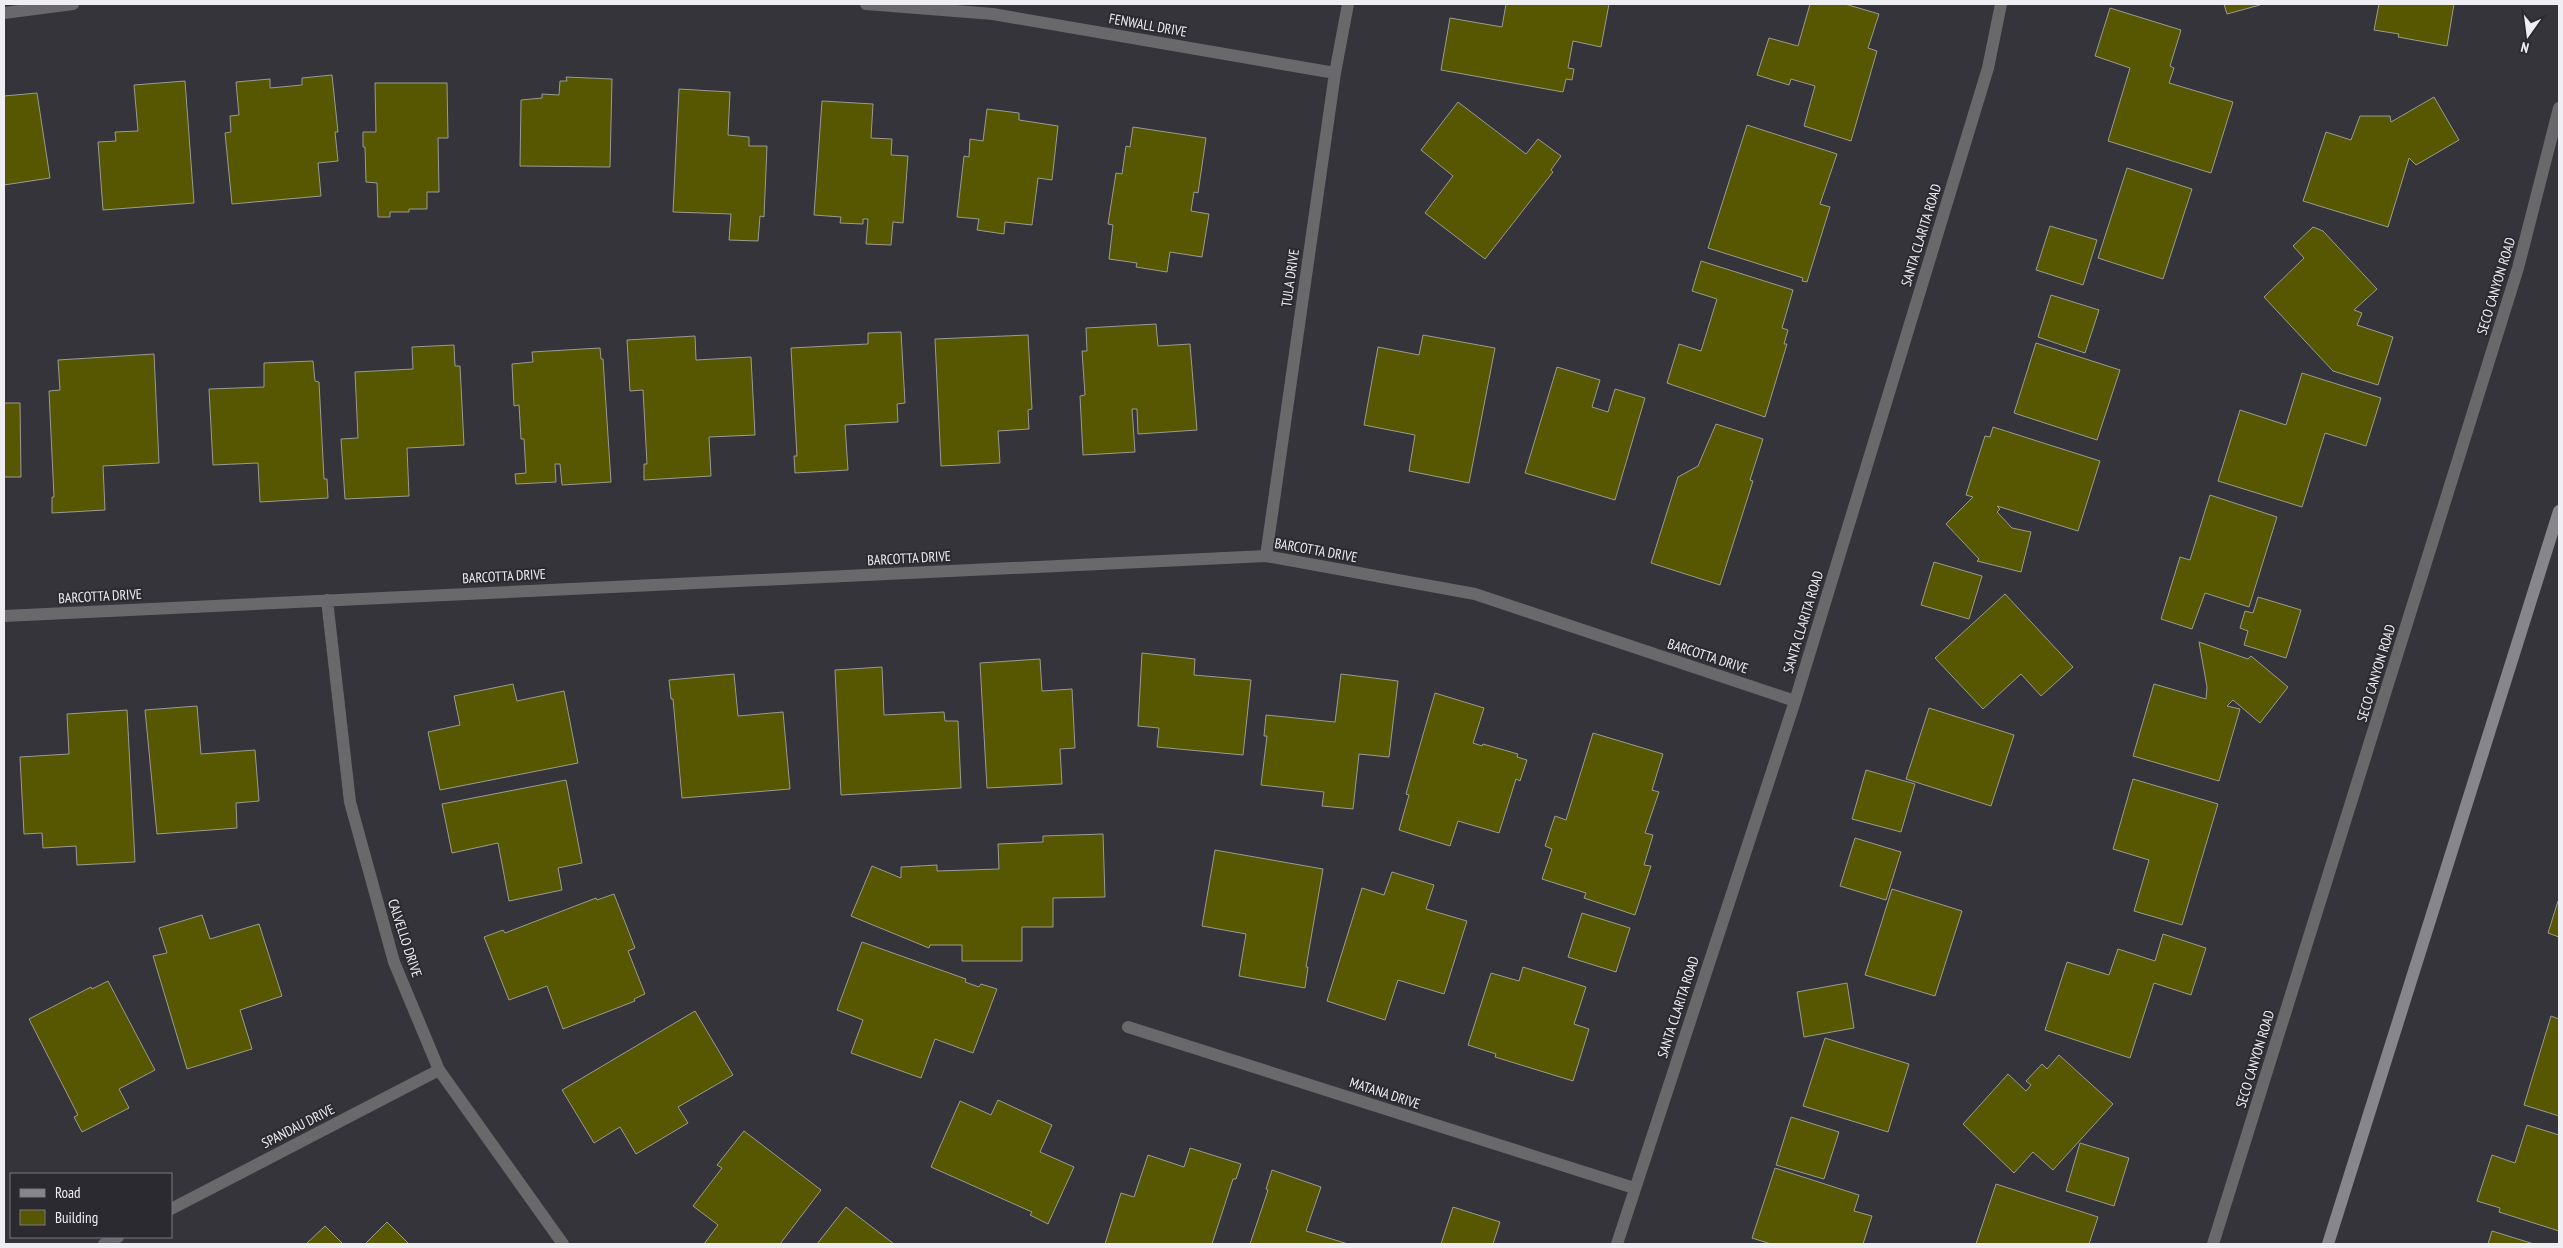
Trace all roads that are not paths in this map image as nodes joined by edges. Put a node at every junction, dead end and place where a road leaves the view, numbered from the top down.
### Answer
1 (73, 4) edge
2 (866, 4) edge
3 (1348, 4) edge
4 (2001, 4) edge
5 (4, 13) edge
6 (1334, 73) junction
7 (2559, 108) edge
8 (2559, 511) edge
9 (1266, 556) junction
10 (327, 600) junction
11 (4, 616) edge
12 (1795, 701) junction
13 (1128, 1028) dead end
14 (439, 1070) junction
15 (1634, 1188) junction
16 (172, 1208) edge
17 (116, 1238) edge
18 (104, 1244) edge
19 (563, 1244) edge
20 (1617, 1244) edge
21 (2214, 1244) edge
22 (2328, 1244) edge

1 - 5 street
2 - 6 street, FENWALL DRIVE
3 - 6 street, TULA DRIVE
4 - 12 street, SANTA CLARITA ROAD
6 - 9 street, TULA DRIVE
7 - 21 street, SECO CANYON ROAD
8 - 22 main road
9 - 10 street, BARCOTTA DRIVE
9 - 12 street, BARCOTTA DRIVE
10 - 11 street, BARCOTTA DRIVE
10 - 14 street, CALVELLO DRIVE
12 - 15 street, SANTA CLARITA ROAD
13 - 15 street, MATANA DRIVE
14 - 16 street, SPANDAU DRIVE
14 - 19 street, CALVELLO DRIVE
15 - 20 street, SANTA CLARITA ROAD
17 - 18 street

